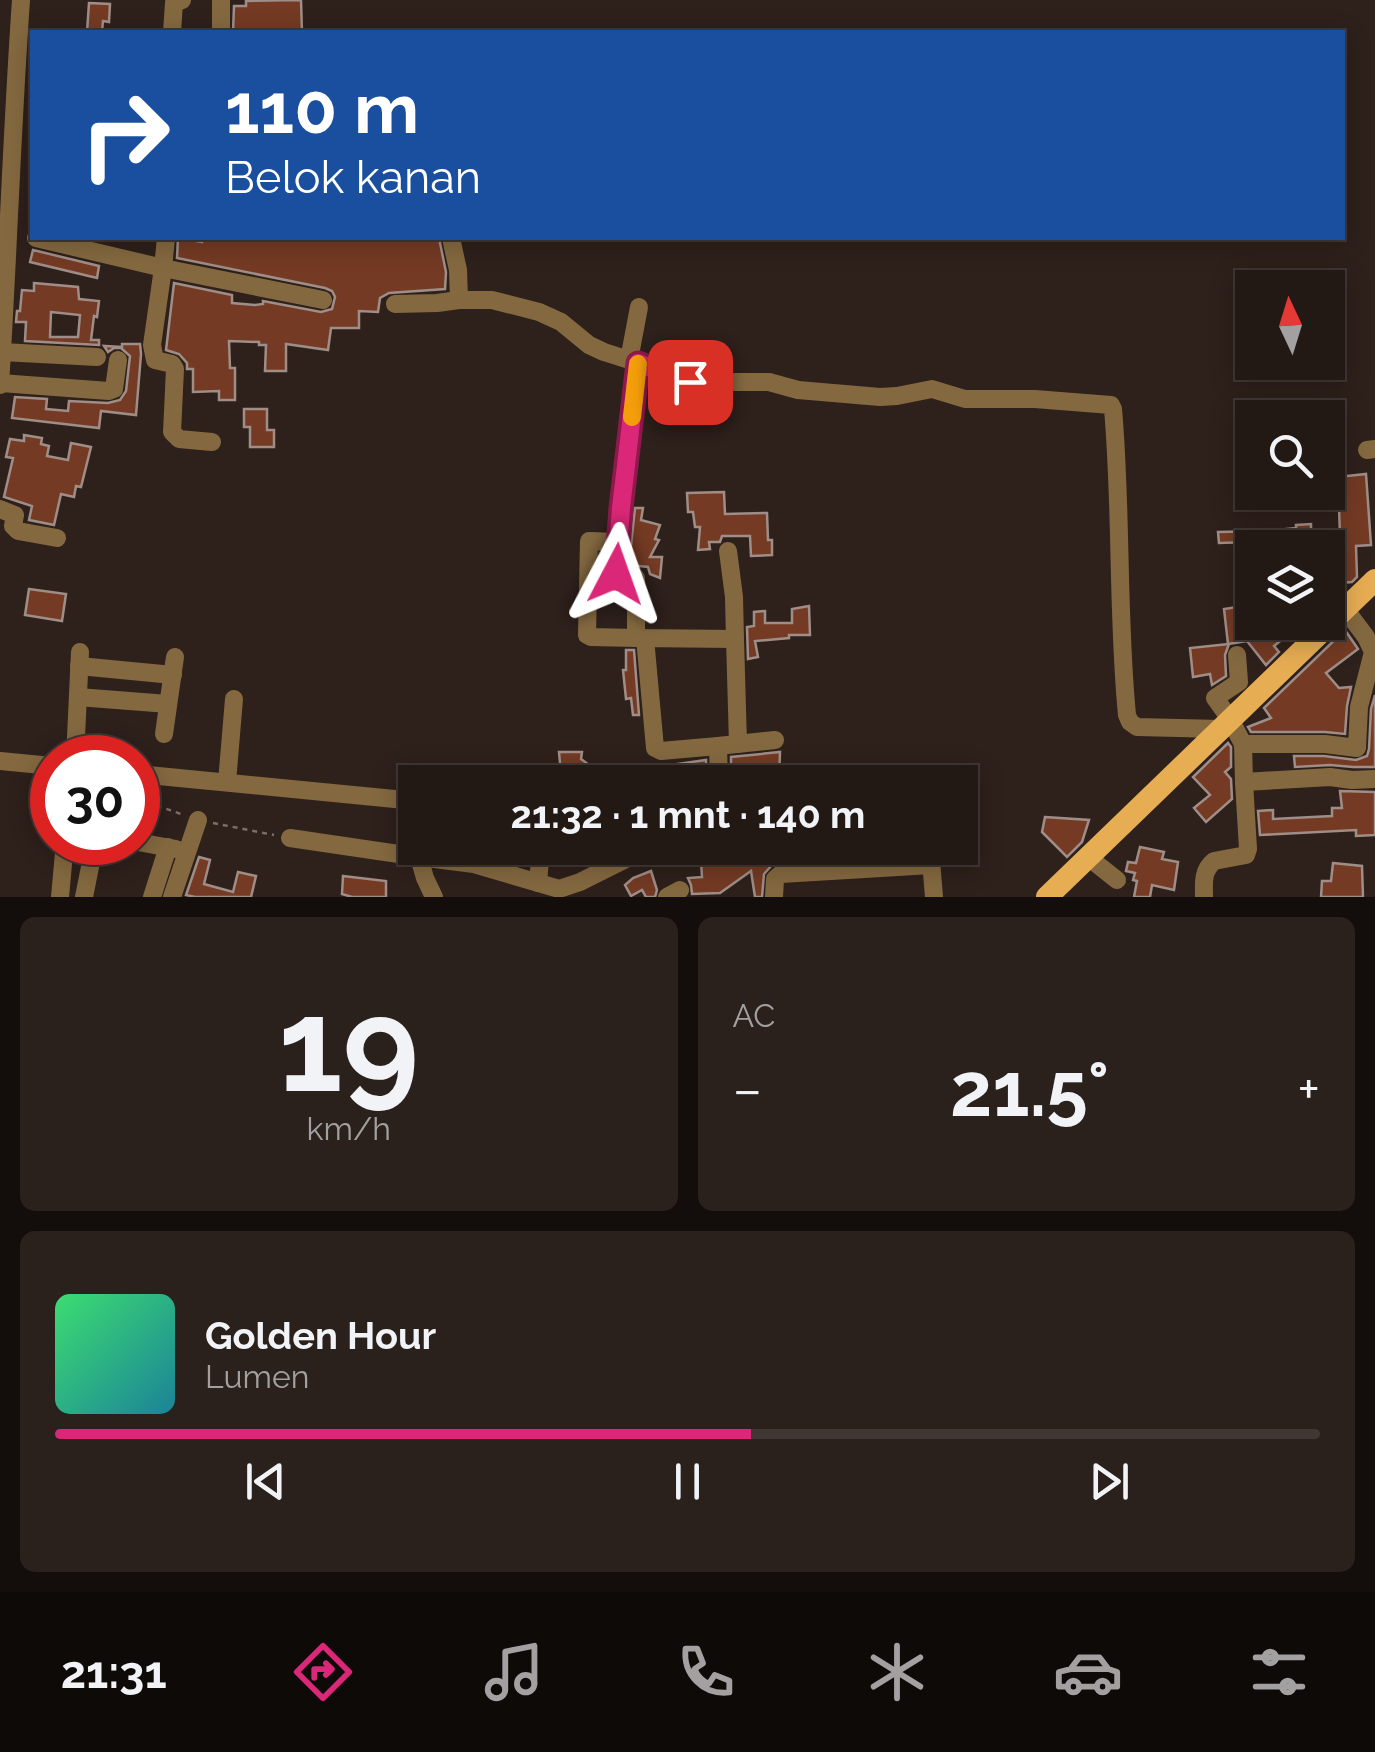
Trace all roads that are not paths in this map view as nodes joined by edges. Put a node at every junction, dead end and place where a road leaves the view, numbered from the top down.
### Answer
1 (21, 0) edge
2 (182, 0) edge
3 (221, 0) edge
4 (172, 30) edge
5 (221, 30) edge
6 (13, 108) junction
7 (30, 111) edge
8 (6, 141) edge
9 (6, 222) edge
10 (30, 235) edge
11 (46, 240) edge
12 (166, 240) edge
13 (451, 240) edge
14 (163, 268) junction
15 (323, 300) dead end
16 (458, 300) junction
17 (395, 304) dead end
18 (640, 307) dead end
19 (2, 352) edge
20 (97, 357) dead end
21 (118, 360) dead end
22 (633, 362) junction
23 (0, 384) edge
24 (212, 442) dead end
25 (0, 510) edge
26 (57, 538) dead end
27 (618, 542) junction
28 (728, 551) dead end
29 (1375, 580) edge
30 (1345, 603) edge
31 (1345, 618) edge
32 (640, 638) junction
33 (735, 639) junction
34 (1307, 640) edge
35 (1237, 656) dead end
36 (78, 697) junction
37 (234, 699) dead end
38 (168, 704) junction
39 (1225, 724) junction
40 (164, 734) dead end
41 (76, 735) edge
42 (775, 740) dead end
43 (738, 744) junction
44 (1243, 744) junction
45 (1326, 744) junction
46 (718, 746) junction
47 (1366, 749) edge
48 (0, 761) edge
49 (30, 764) edge
50 (719, 765) edge
51 (160, 776) edge
52 (1330, 777) junction
53 (1375, 778) edge
54 (227, 782) junction
55 (1244, 782) junction
56 (398, 800) edge
57 (198, 820) dead end
58 (290, 838) dead end
59 (160, 846) edge
60 (168, 848) junction
61 (188, 852) junction
62 (398, 854) edge
63 (1088, 856) junction
64 (63, 865) edge
65 (90, 865) edge
66 (421, 865) edge
67 (477, 865) edge
68 (540, 865) edge
69 (614, 865) edge
70 (855, 865) edge
71 (931, 865) edge
72 (1117, 880) dead end
73 (538, 883) junction
74 (60, 897) edge
75 (84, 897) edge
76 (152, 897) edge
77 (172, 897) edge
78 (434, 897) edge
79 (774, 897) edge
80 (934, 897) edge
81 (1047, 897) edge
82 (1204, 897) edge

1 - 6 street
2 - 4 street
3 - 5 street
6 - 7 street
6 - 8 street
8 - 9 street
9 - 10 street
9 - 19 street
11 - 14 street
12 - 14 street
13 - 16 street
14 - 15 street
14 - 24 street
16 - 17 street
16 - 22 street
18 - 22 street
19 - 20 street
19 - 23 street
21 - 23 street
22 - 27 street
22 - 39 street
25 - 26 street
27 - 32 street
27 - 32 street
28 - 33 street
29 - 30 main road
31 - 47 street
32 - 33 street
32 - 46 street
33 - 43 street
34 - 39 main road
35 - 39 street
36 - 38 street
36 - 38 street
36 - 41 street
37 - 54 street
38 - 40 street
39 - 44 street
39 - 63 main road
42 - 43 street
43 - 46 street
44 - 45 street
44 - 55 street
45 - 47 street
45 - 52 street
46 - 50 street
48 - 49 street
51 - 54 street
52 - 53 street
52 - 55 street
54 - 56 street
55 - 82 street
57 - 61 street
58 - 62 street
59 - 60 street
60 - 61 street
60 - 76 street
61 - 77 street
63 - 72 street
63 - 81 main road
64 - 74 street
65 - 75 street
66 - 78 street
67 - 73 street
68 - 73 street
69 - 73 street
70 - 79 street
71 - 80 street

